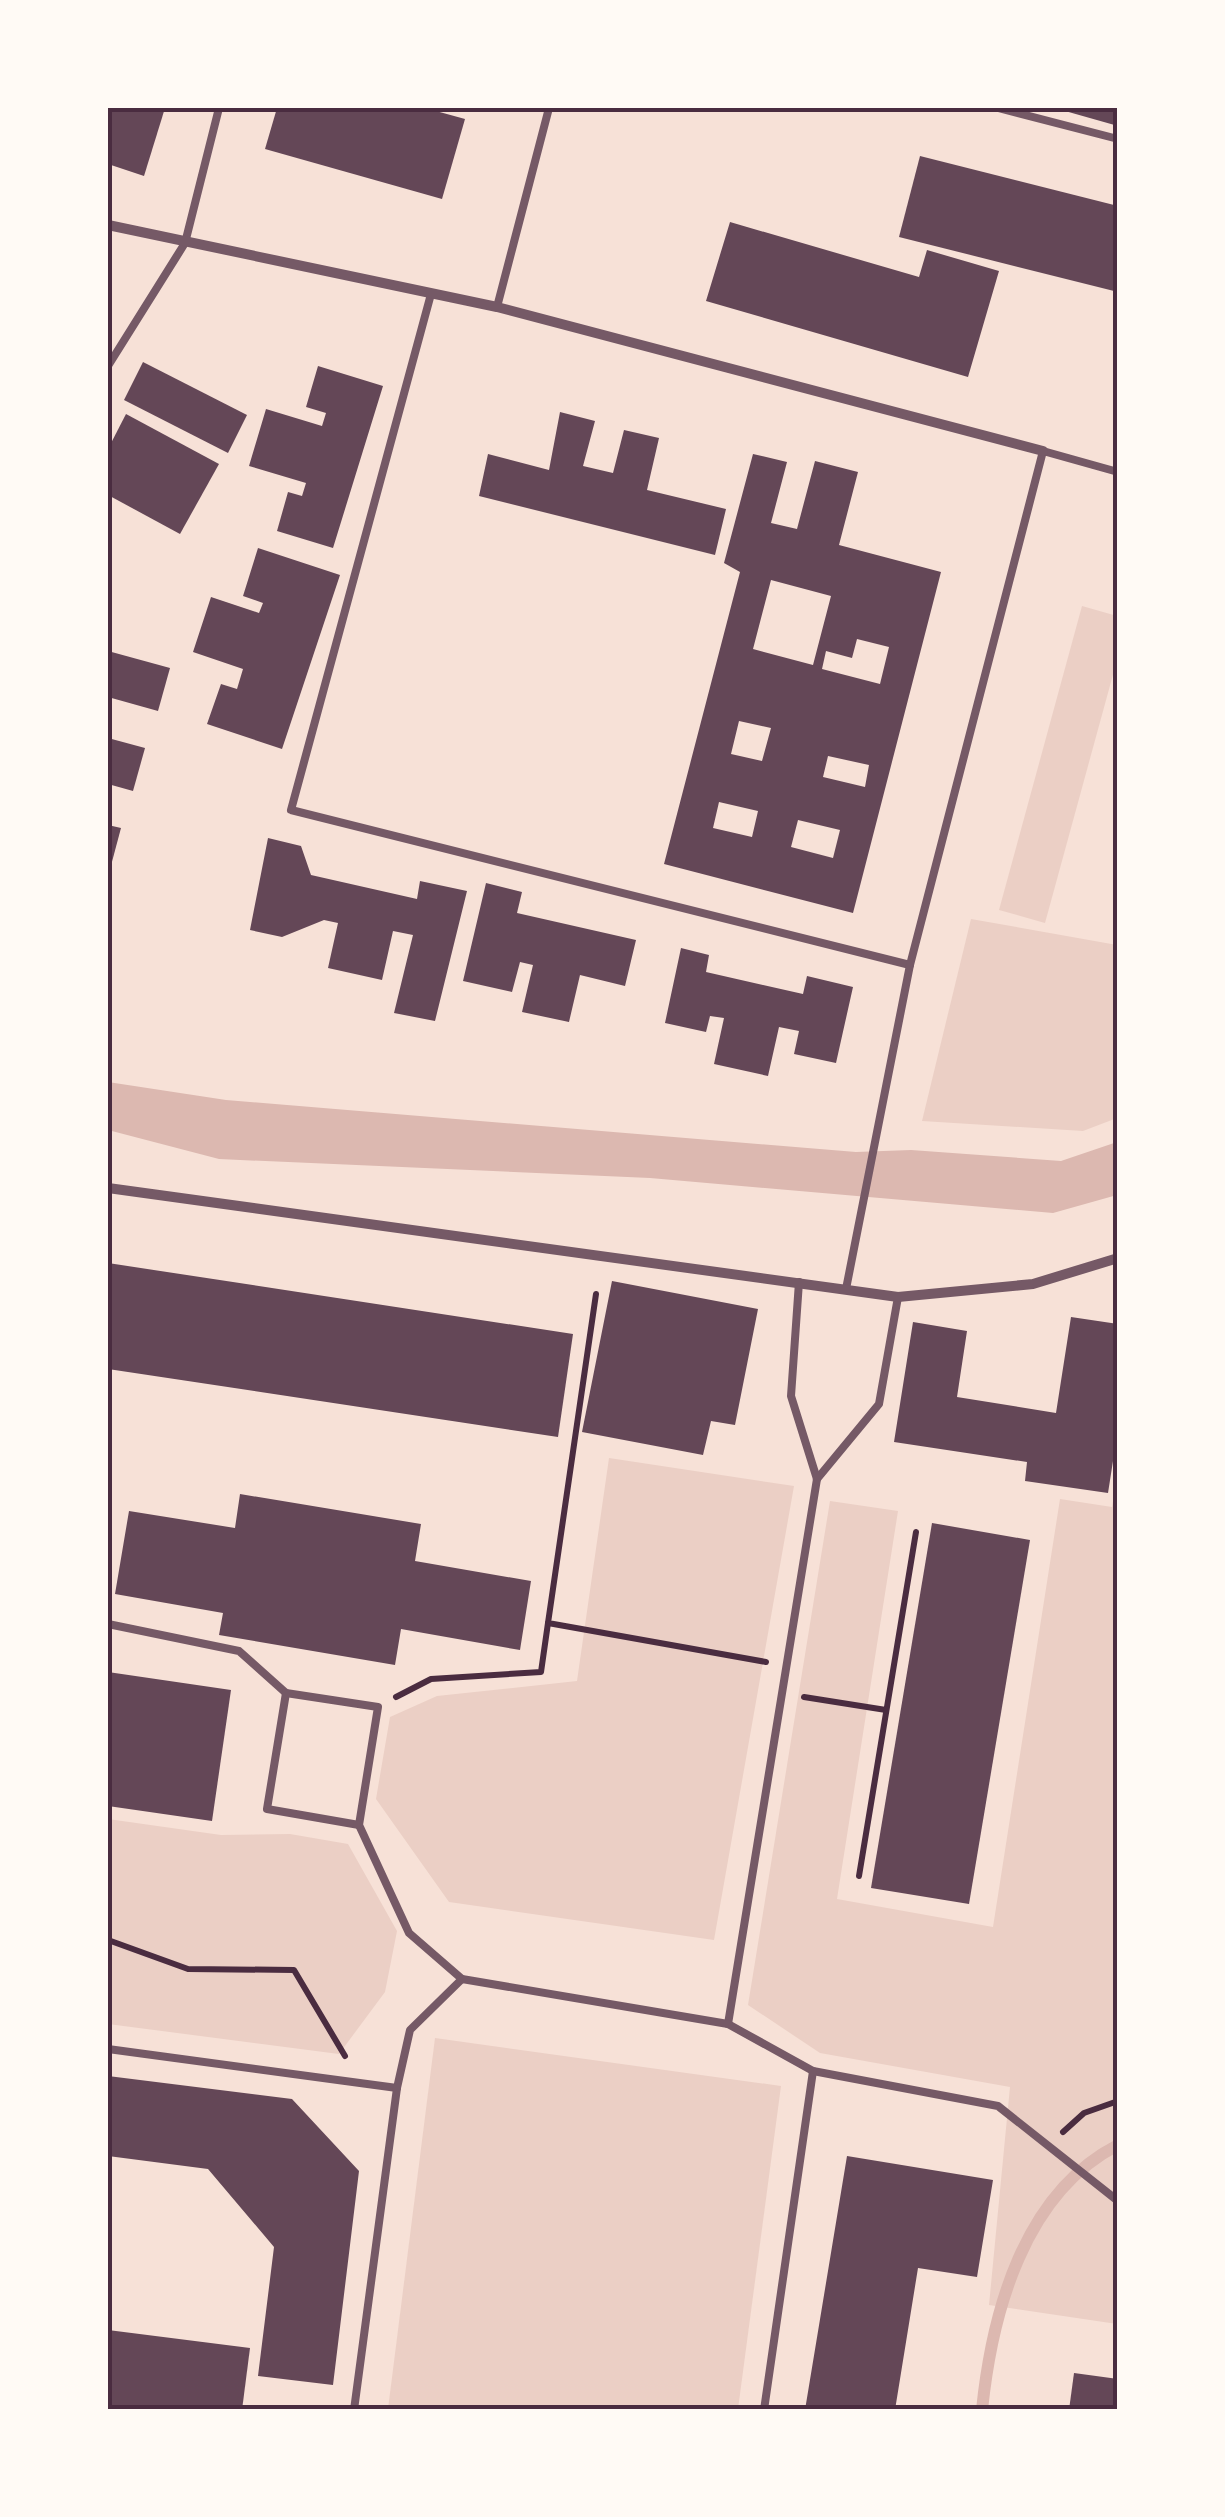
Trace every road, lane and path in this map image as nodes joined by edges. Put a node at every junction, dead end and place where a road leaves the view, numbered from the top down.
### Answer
1 (220, 108) edge
2 (549, 108) edge
3 (998, 108) edge
4 (1118, 140) edge
5 (108, 225) edge
6 (185, 243) junction
7 (432, 294) junction
8 (497, 307) junction
9 (108, 366) edge
10 (1043, 450) junction
11 (1118, 472) edge
12 (910, 965) junction
13 (108, 1188) edge
14 (1118, 1258) edge
15 (799, 1282) junction
16 (846, 1289) junction
17 (596, 1294) dead end
18 (898, 1297) junction
19 (818, 1479) junction
20 (916, 1532) dead end
21 (548, 1623) junction
22 (108, 1624) edge
23 (787, 1666) junction
24 (286, 1693) junction
25 (782, 1694) junction
26 (378, 1707) junction
27 (886, 1710) junction
28 (359, 1825) junction
29 (859, 1876) dead end
30 (108, 1940) edge
31 (462, 1979) junction
32 (728, 2024) junction
33 (108, 2048) edge
34 (814, 2072) junction
35 (360, 2083) junction
36 (398, 2088) junction
37 (1118, 2100) edge
38 (1047, 2146) junction
39 (1118, 2201) edge
40 (354, 2410) edge
41 (764, 2410) edge

1 - 6 lane
2 - 8 lane
3 - 4 lane
5 - 6 street
6 - 7 street
6 - 9 lane
7 - 8 street
7 - 12 lane
8 - 10 street
10 - 11 lane
10 - 12 lane
12 - 16 lane
13 - 15 street
14 - 18 street
15 - 16 street
15 - 19 lane
16 - 18 street
17 - 21 path
18 - 19 lane
19 - 23 lane
20 - 27 path
21 - 23 path
21 - 26 path
22 - 24 lane
23 - 25 lane
24 - 26 lane
24 - 28 lane
25 - 27 path
25 - 32 lane
26 - 28 lane
27 - 29 path
28 - 31 lane
30 - 35 path
31 - 32 lane
31 - 36 lane
32 - 34 lane
33 - 35 lane
34 - 38 lane
34 - 41 lane
35 - 36 lane
36 - 40 lane
37 - 38 path
38 - 39 lane

